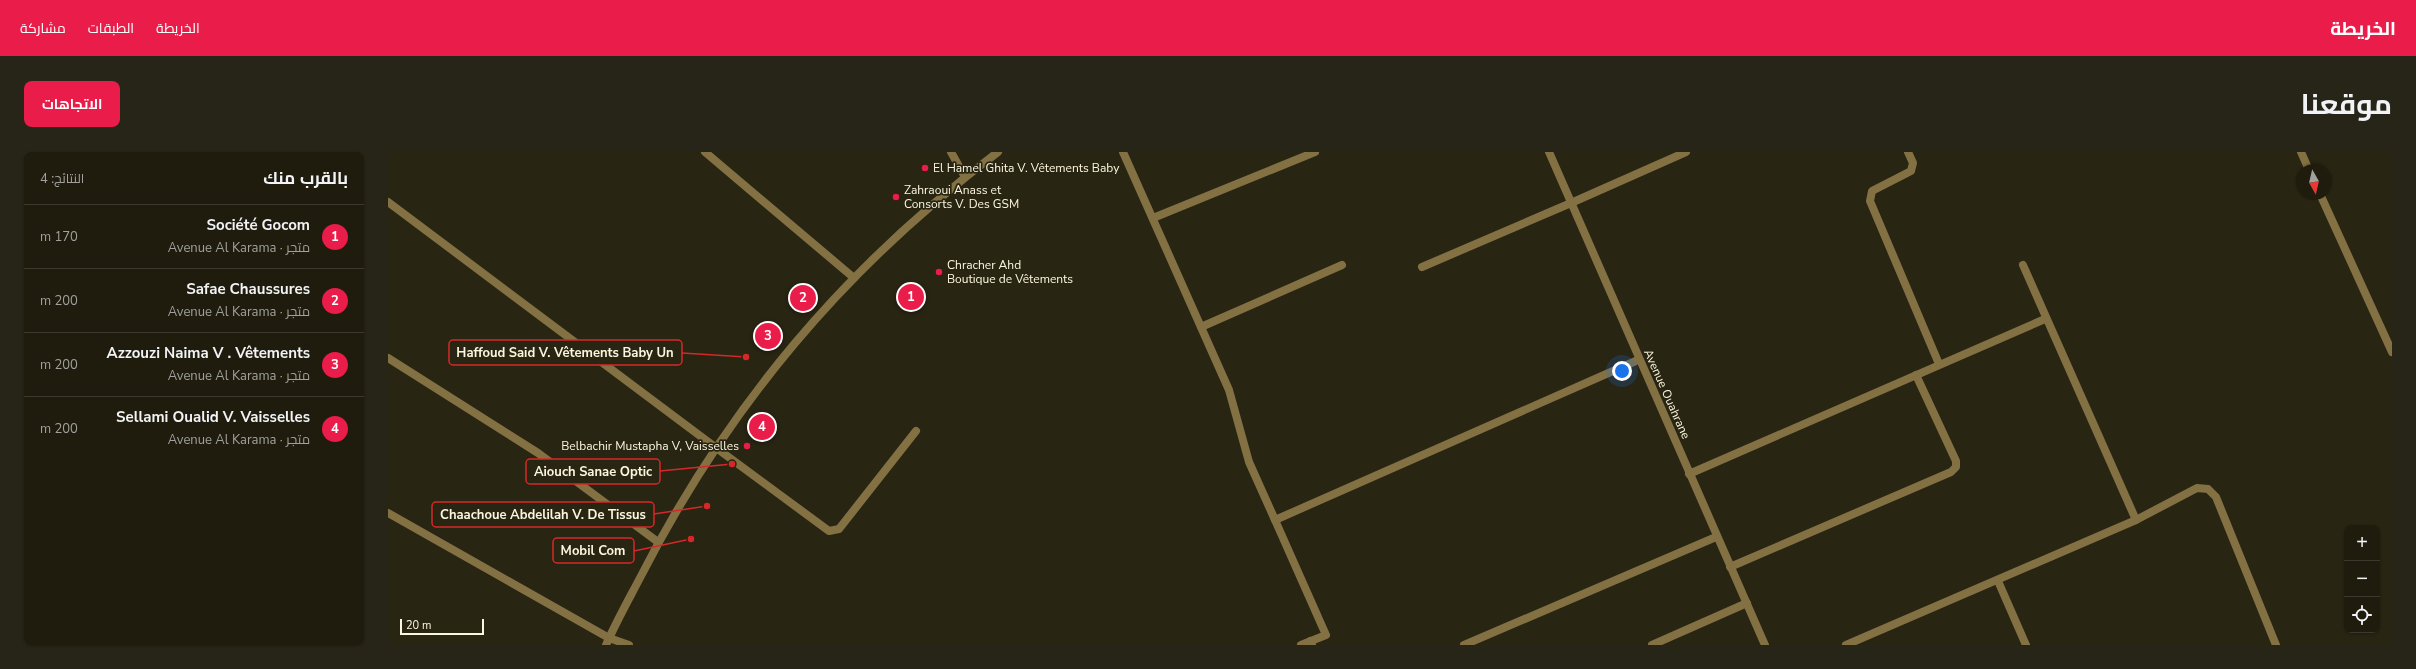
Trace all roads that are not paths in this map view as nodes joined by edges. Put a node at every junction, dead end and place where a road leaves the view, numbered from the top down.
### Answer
1 (705, 152) edge
2 (951, 152) edge
3 (998, 152) edge
4 (1123, 152) edge
5 (1315, 152) edge
6 (1549, 152) edge
7 (1686, 152) edge
8 (1908, 152) edge
9 (2300, 152) edge
10 (2306, 164) edge
11 (965, 177) junction
12 (2323, 200) edge
13 (388, 202) edge
14 (1571, 203) junction
15 (1153, 218) junction
16 (1342, 265) dead end
17 (2023, 265) dead end
18 (1422, 267) dead end
19 (854, 278) junction
20 (2046, 319) junction
21 (1201, 327) junction
22 (2392, 352) edge
23 (388, 358) edge
24 (1638, 360) junction
25 (1939, 364) junction
26 (1916, 375) junction
27 (916, 431) dead end
28 (716, 447) junction
29 (1689, 474) junction
30 (388, 513) edge
31 (1275, 520) junction
32 (2136, 520) junction
33 (1716, 537) junction
34 (658, 542) junction
35 (1730, 567) junction
36 (1998, 581) junction
37 (1747, 603) junction
38 (608, 641) edge
39 (1311, 643) edge
40 (629, 645) edge
41 (1301, 645) edge
42 (1464, 645) edge
43 (1652, 645) edge
44 (1765, 645) edge
45 (1846, 645) edge
46 (2026, 645) edge
47 (2276, 645) edge

1 - 19 street
2 - 11 street
3 - 11 street
4 - 15 street
5 - 15 street
6 - 14 street, Avenue Ouahrane
7 - 14 street
8 - 25 street
9 - 10 street
11 - 19 street
12 - 22 street
13 - 28 street
14 - 18 street
14 - 24 street, Avenue Ouahrane
15 - 21 street
16 - 21 street
17 - 20 street
19 - 28 street
20 - 25 street
20 - 32 street
21 - 31 street
23 - 34 street
24 - 29 street, Avenue Ouahrane
24 - 31 street
25 - 26 street
26 - 29 street
26 - 35 street
27 - 28 street
28 - 34 street
29 - 33 street, Avenue Ouahrane
30 - 38 street
31 - 39 street
32 - 36 street
32 - 47 street
33 - 35 street, Avenue Ouahrane
33 - 42 street
34 - 38 street
35 - 37 street, Avenue Ouahrane
36 - 45 street
36 - 46 street
37 - 43 street
37 - 44 street, Avenue Ouahrane
38 - 40 street
39 - 41 street

